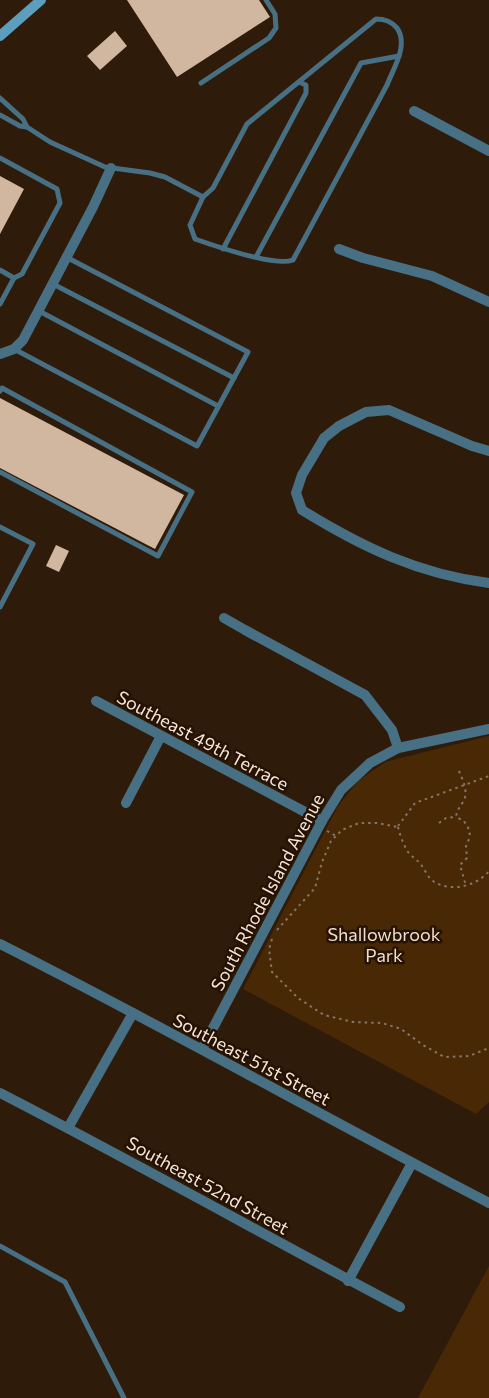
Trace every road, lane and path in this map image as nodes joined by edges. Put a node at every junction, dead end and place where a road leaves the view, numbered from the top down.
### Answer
1 (41, 0) edge
2 (266, 0) edge
3 (0, 36) edge
4 (399, 56) junction
5 (299, 82) junction
6 (201, 83) dead end
7 (0, 98) edge
8 (414, 111) dead end
9 (0, 115) edge
10 (27, 127) junction
11 (489, 151) edge
12 (0, 158) edge
13 (111, 168) junction
14 (203, 197) junction
15 (223, 249) junction
16 (339, 249) dead end
17 (66, 257) junction
18 (256, 257) junction
19 (0, 270) edge
20 (14, 278) junction
21 (53, 284) junction
22 (489, 302) edge
23 (0, 304) edge
24 (39, 311) junction
25 (14, 350) junction
26 (0, 354) edge
27 (234, 378) junction
28 (0, 391) edge
29 (218, 406) junction
30 (489, 451) edge
31 (0, 472) edge
32 (0, 527) edge
33 (489, 583) edge
34 (0, 607) edge
35 (224, 618) dead end
36 (96, 702) dead end
37 (489, 729) edge
38 (162, 736) junction
39 (398, 748) junction
40 (459, 771) dead end
41 (489, 776) edge
42 (126, 803) dead end
43 (456, 816) junction
44 (322, 821) junction
45 (439, 823) dead end
46 (398, 827) junction
47 (489, 871) edge
48 (466, 886) junction
49 (0, 944) edge
50 (133, 1013) junction
51 (489, 1048) edge
52 (202, 1049) junction
53 (0, 1093) edge
54 (68, 1128) junction
55 (412, 1163) junction
56 (489, 1203) edge
57 (0, 1246) edge
58 (348, 1281) junction
59 (400, 1307) dead end
60 (124, 1398) edge

1 - 3 main road
2 - 6 lane
4 - 5 lane
4 - 18 lane
4 - 18 lane
5 - 14 lane
5 - 15 lane
7 - 10 lane
8 - 11 street
9 - 10 lane
10 - 13 lane
12 - 20 lane
13 - 14 lane
13 - 17 street
14 - 15 lane
15 - 18 lane
16 - 22 street
17 - 21 street
17 - 27 lane
19 - 20 lane
20 - 23 lane
21 - 24 street
21 - 27 lane
24 - 25 street
24 - 29 lane
25 - 26 street
25 - 29 lane
27 - 29 lane
28 - 31 lane
30 - 33 street
32 - 34 lane
35 - 39 street
36 - 38 street, Southeast 49th Terrace
37 - 39 street, South Rhode Island Avenue
38 - 42 street
38 - 44 street, Southeast 49th Terrace
39 - 44 street, South Rhode Island Avenue
40 - 43 path
41 - 46 path
43 - 45 path
43 - 48 path
44 - 52 street, South Rhode Island Avenue
46 - 48 path
46 - 51 path
47 - 48 path
49 - 50 street, Southeast 51st Street
50 - 52 street, Southeast 51st Street
50 - 54 street
52 - 55 street, Southeast 51st Street
53 - 54 street, Southeast 52nd Street
54 - 58 street, Southeast 52nd Street
55 - 56 street, Southeast 51st Street
55 - 58 street
57 - 60 lane
58 - 59 street, Southeast 52nd Street

